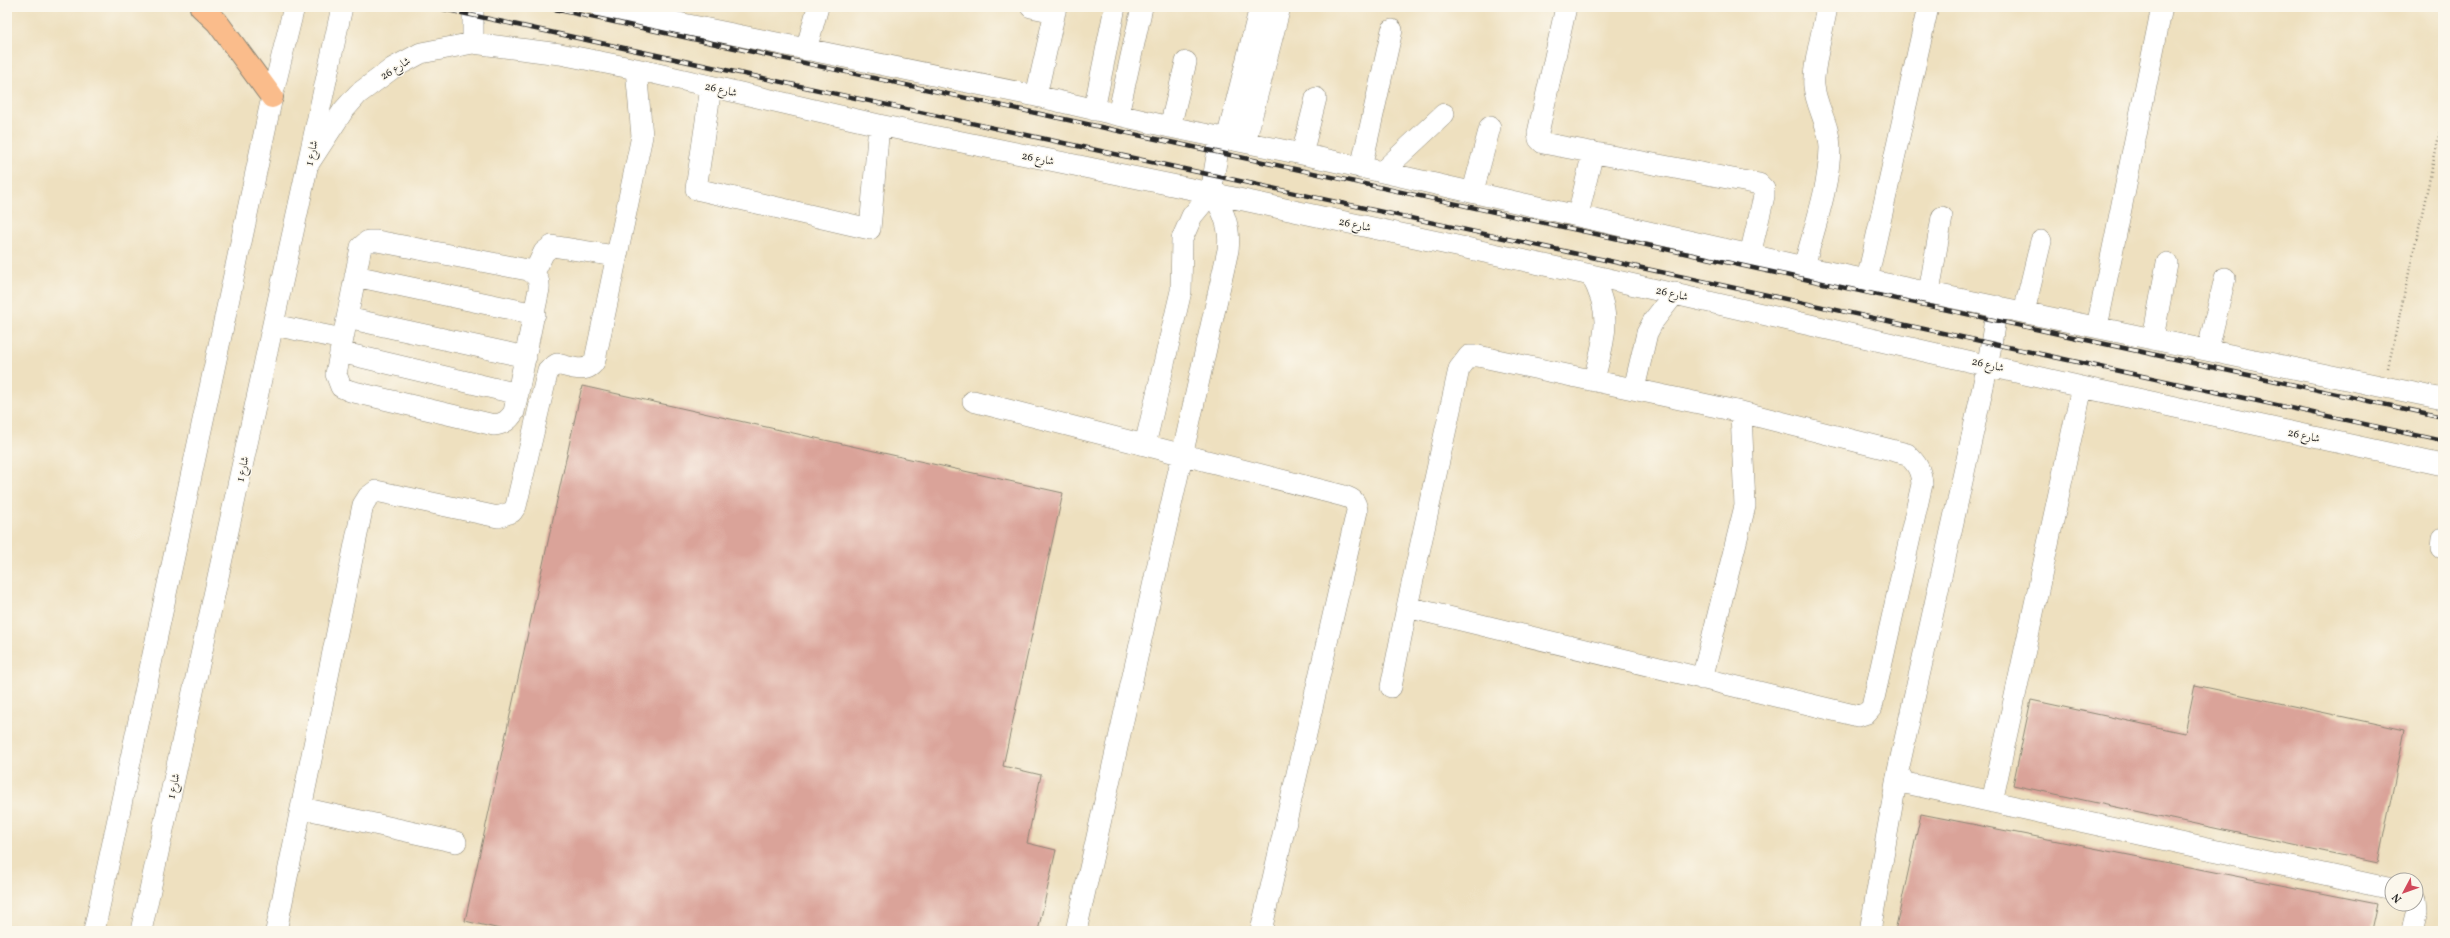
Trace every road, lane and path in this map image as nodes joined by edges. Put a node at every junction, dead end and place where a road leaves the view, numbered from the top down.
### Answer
1 (201, 7) edge
2 (294, 7) edge
3 (342, 7) edge
4 (473, 7) edge
5 (600, 7) edge
6 (818, 7) edge
7 (1031, 7) edge
8 (1115, 7) edge
9 (1142, 7) edge
10 (1260, 7) edge
11 (1280, 7) edge
12 (1566, 7) edge
13 (1827, 7) edge
14 (1928, 7) edge
15 (2162, 7) edge
16 (1056, 10) edge
17 (660, 14) edge
18 (1392, 30) dead end
19 (473, 43) junction
20 (806, 50) junction
21 (1186, 62) dead end
22 (636, 69) junction
23 (711, 87) junction
24 (1036, 96) junction
25 (272, 97) junction
26 (1316, 98) dead end
27 (1094, 110) junction
28 (1444, 114) dead end
29 (1118, 115) junction
30 (2443, 118) edge
31 (2442, 124) edge
32 (879, 125) junction
33 (1170, 127) junction
34 (1490, 127) dead end
35 (1231, 139) junction
36 (1593, 152) junction
37 (1302, 154) junction
38 (309, 163) junction
39 (1361, 168) junction
40 (1382, 172) junction
41 (1472, 191) junction
42 (1211, 193) junction
43 (1578, 215) junction
44 (1942, 217) dead end
45 (2041, 241) dead end
46 (1750, 255) junction
47 (615, 256) junction
48 (2166, 263) dead end
49 (1804, 267) junction
50 (534, 273) junction
51 (1591, 275) junction
52 (355, 276) junction
53 (2225, 278) dead end
54 (1867, 280) junction
55 (1929, 292) junction
56 (1675, 294) junction
57 (1997, 306) junction
58 (2024, 312) junction
59 (534, 314) junction
60 (347, 318) junction
61 (273, 325) junction
62 (2097, 327) junction
63 (2153, 338) junction
64 (341, 346) junction
65 (2208, 349) junction
66 (526, 356) junction
67 (1988, 364) junction
68 (1594, 380) junction
69 (2082, 387) junction
70 (2383, 388) junction
71 (1634, 389) junction
72 (518, 394) junction
73 (2443, 399) edge
74 (973, 401) dead end
75 (1741, 412) junction
76 (1145, 445) junction
77 (1183, 455) junction
78 (2443, 465) edge
79 (1407, 607) junction
80 (1702, 679) junction
81 (1391, 687) dead end
82 (1898, 771) junction
83 (1992, 802) junction
84 (302, 808) junction
85 (456, 842) dead end
86 (2384, 887) edge
87 (2417, 912) edge
88 (94, 931) edge
89 (141, 931) edge
90 (276, 931) edge
91 (1076, 931) edge
92 (1261, 931) edge
93 (1870, 931) edge
94 (2412, 931) edge

1 - 25 main road
2 - 25 street
3 - 38 street, شارع 1
4 - 19 street
5 - 17 street
6 - 20 street
7 - 16 street
8 - 27 street
9 - 29 street
10 - 35 street
11 - 35 street
12 - 36 street
13 - 49 street
14 - 54 street
15 - 62 street
16 - 24 street
17 - 20 street
18 - 39 street
19 - 22 street, شارع 26
19 - 38 street, شارع 26
20 - 24 street
21 - 33 street
22 - 23 street, شارع 26
22 - 47 street
23 - 32 street, شارع 26
23 - 32 street
24 - 27 street
25 - 88 street
26 - 37 street
27 - 29 street
28 - 40 street
29 - 33 street
30 - 31 path
31 - 70 path
32 - 42 street, شارع 26
33 - 35 street
34 - 41 street
35 - 37 street
35 - 42 street
36 - 43 street
36 - 46 street
37 - 39 street
38 - 61 street, شارع 1
39 - 40 street
40 - 41 street
41 - 43 street
42 - 51 street, شارع 26
42 - 76 street
42 - 77 street
43 - 46 street
44 - 55 street
45 - 58 street
46 - 49 street
47 - 50 street
47 - 84 street
48 - 63 street
49 - 54 street
50 - 52 street
50 - 59 street
51 - 56 street, شارع 26
51 - 68 street
52 - 59 street
52 - 60 street
53 - 65 street
54 - 55 street
55 - 57 street
56 - 67 street, شارع 26
56 - 71 street
57 - 58 street
57 - 67 street
58 - 62 street
59 - 66 street
60 - 64 street
60 - 66 street
61 - 64 street
61 - 89 street, شارع 1
62 - 63 street
63 - 65 street
64 - 72 street
64 - 72 street
65 - 70 street
66 - 72 street
67 - 69 street, شارع 26
67 - 82 street
68 - 71 street
68 - 79 street
69 - 78 street, شارع 26
69 - 83 street
70 - 73 street
71 - 75 street
74 - 76 street
75 - 80 street
75 - 80 street
76 - 77 street
77 - 91 street
77 - 92 street
79 - 80 street
79 - 81 street
82 - 83 street
82 - 93 street
83 - 86 street
84 - 85 street
84 - 90 street
87 - 94 street

